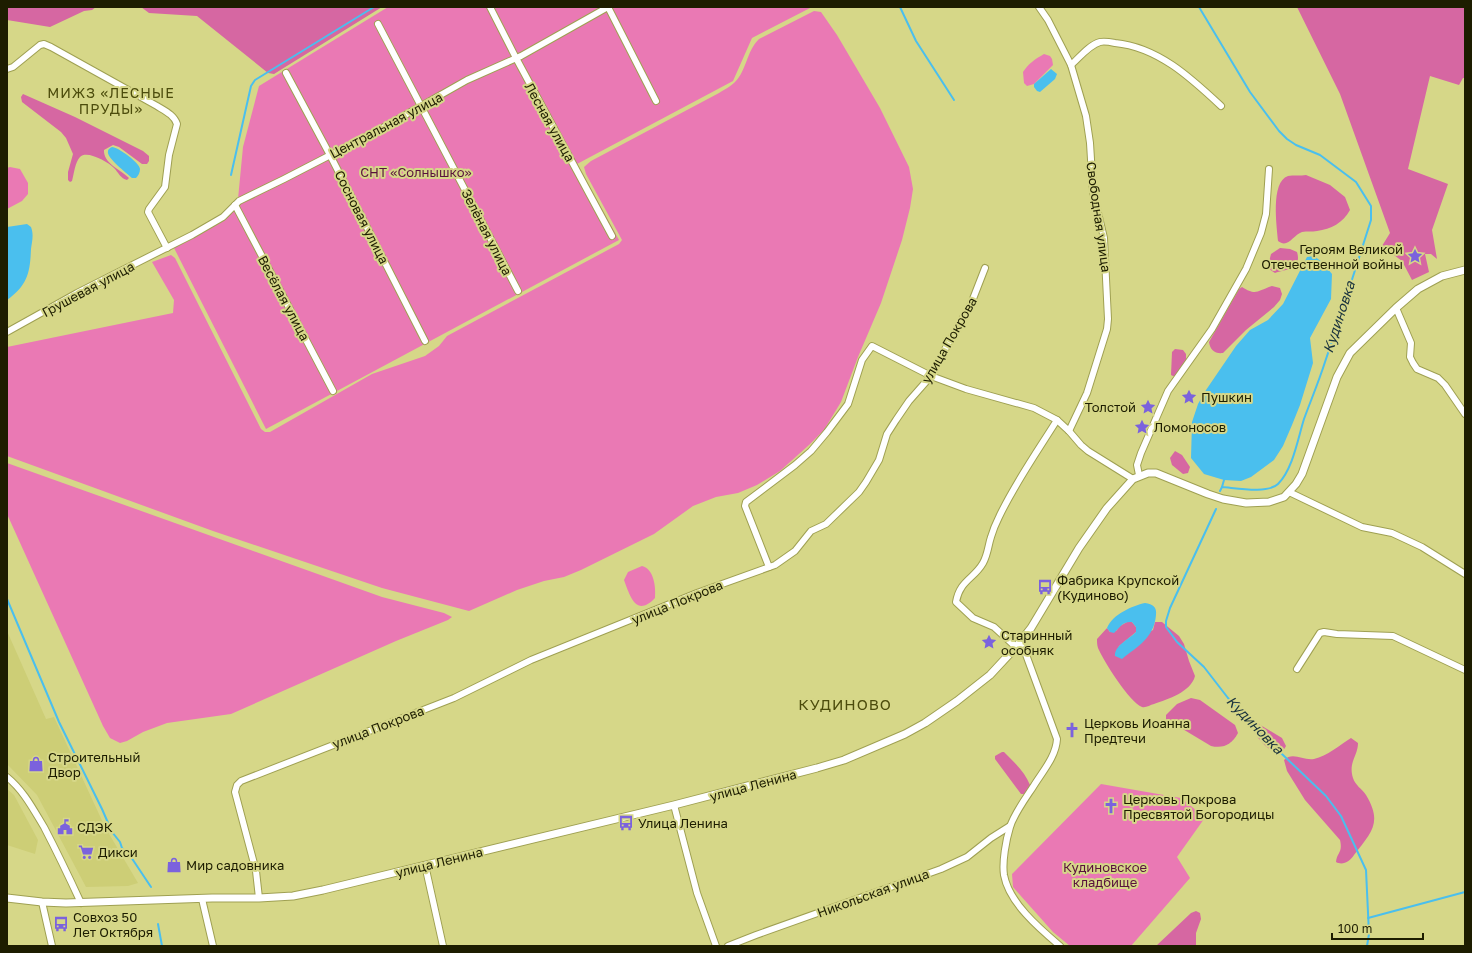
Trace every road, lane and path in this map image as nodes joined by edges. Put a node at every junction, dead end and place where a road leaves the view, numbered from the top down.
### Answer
1 (490, 7) edge
2 (608, 7) edge
3 (1039, 7) edge
4 (378, 24) dead end
5 (516, 58) junction
6 (1071, 65) junction
7 (7, 69) edge
8 (286, 73) dead end
9 (656, 101) dead end
10 (422, 105) junction
11 (1221, 106) dead end
12 (330, 155) junction
13 (1269, 169) dead end
14 (235, 205) junction
15 (612, 236) dead end
16 (167, 248) junction
17 (985, 268) dead end
18 (1465, 270) edge
19 (518, 291) dead end
20 (1396, 308) junction
21 (8, 331) edge
22 (425, 341) dead end
23 (931, 376) junction
24 (333, 391) dead end
25 (1465, 414) edge
26 (1057, 420) junction
27 (1069, 431) junction
28 (1136, 477) junction
29 (1289, 492) junction
30 (768, 567) junction
31 (1465, 574) edge
32 (1019, 644) junction
33 (1297, 669) dead end
34 (1465, 670) edge
35 (7, 777) edge
36 (674, 805) junction
37 (1010, 826) junction
38 (425, 865) junction
39 (7, 898) edge
40 (259, 898) junction
41 (202, 899) junction
42 (42, 902) junction
43 (81, 903) junction
44 (52, 946) edge
45 (213, 946) edge
46 (443, 946) edge
47 (716, 946) edge
48 (728, 946) edge
49 (1060, 946) edge

1 - 5 street, Лесная улица
2 - 5 street, Центральная улица
2 - 9 street
3 - 6 street, Свободная улица
4 - 10 street, Зелёная улица
5 - 10 street, Центральная улица
5 - 15 street, Лесная улица
6 - 11 street
6 - 27 street, Свободная улица
7 - 16 street
8 - 12 street, Сосновая улица
10 - 12 street, Центральная улица
10 - 19 street, Зелёная улица
12 - 14 street, Центральная улица
12 - 22 street, Сосновая улица
13 - 28 street
14 - 16 street, Центральная улица
14 - 24 street, Весёлая улица
16 - 21 street, Грушевая улица
17 - 23 street, улица Покрова
18 - 20 main road
20 - 25 street
20 - 29 main road
23 - 26 street
23 - 30 street, улица Покрова
23 - 30 street
26 - 27 street
26 - 32 street
27 - 28 street
28 - 29 main road
28 - 32 main road, улица Ленина
29 - 31 street
30 - 40 street, улица Покрова
32 - 36 main road, улица Ленина
32 - 37 street
33 - 34 street
35 - 43 street
36 - 38 main road, улица Ленина
36 - 47 street
37 - 48 street, Никольская улица
37 - 49 street
38 - 40 main road, улица Ленина
38 - 46 street
39 - 42 main road
40 - 41 main road, улица Ленина
41 - 43 main road, улица Ленина
41 - 45 street
42 - 43 main road
42 - 44 street

